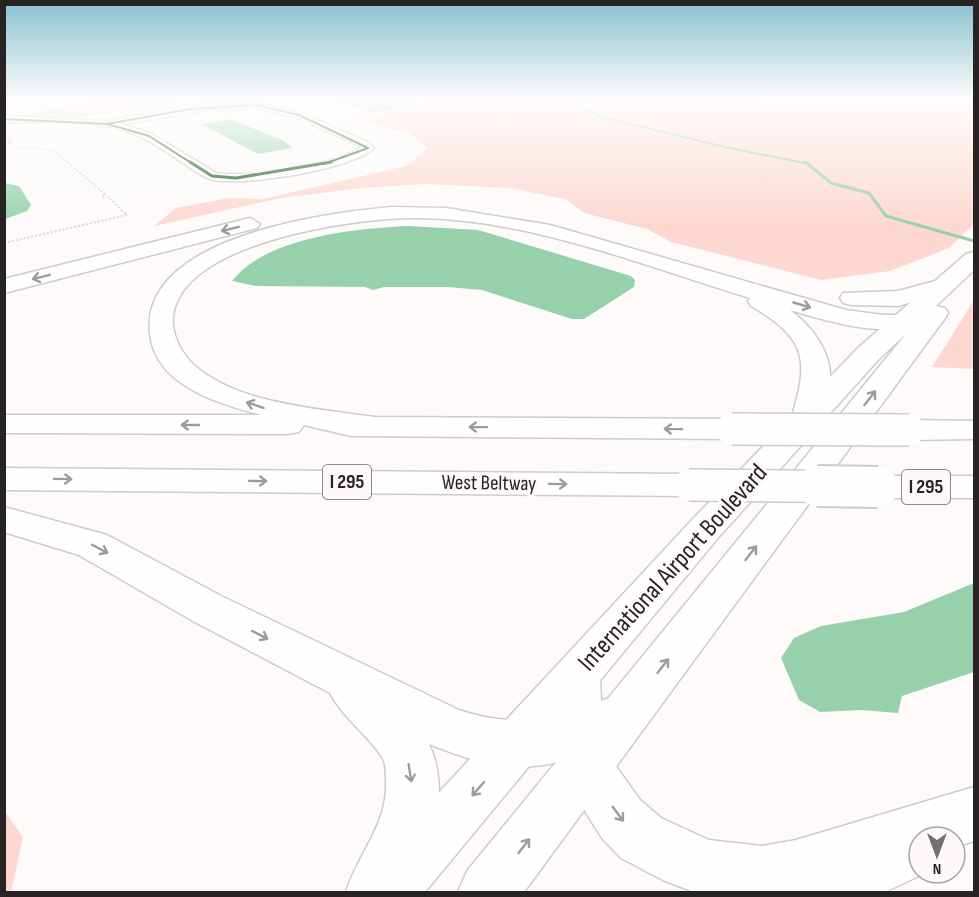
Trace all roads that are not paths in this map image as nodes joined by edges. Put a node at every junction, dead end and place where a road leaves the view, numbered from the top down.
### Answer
1 (155, 142) edge
2 (358, 142) edge
3 (975, 260) edge
4 (975, 264) edge
5 (726, 284) junction
6 (4, 286) edge
7 (943, 286) junction
8 (833, 296) junction
9 (915, 330) junction
10 (807, 419) junction
11 (4, 424) edge
12 (374, 426) junction
13 (975, 430) edge
14 (4, 479) edge
15 (975, 487) edge
16 (4, 519) edge
17 (577, 675) junction
18 (341, 676) junction
19 (516, 745) junction
20 (581, 751) junction
21 (975, 814) edge
22 (907, 852) edge
23 (375, 892) edge
24 (387, 892) edge
25 (488, 892) edge
26 (822, 892) edge

1 - 2 street
3 - 7 main road, International Airport Boulevard
4 - 9 main road, International Airport Boulevard
5 -> 9 main road
5 - 10 main road
12 -> 5 main road
8 -> 6 main road
7 - 8 main road
7 - 9 main road, International Airport Boulevard
8 - 9 main road
9 - 10 main road, International Airport Boulevard
20 -> 9 main road, International Airport Boulevard
10 - 17 main road, International Airport Boulevard
12 -> 11 main road
13 -> 12 main road, bridge
14 -> 15 main road, West Beltway / I 295, bridge
16 -> 18 main road
17 - 19 main road, International Airport Boulevard
17 - 20 main road
18 - 19 main road
18 -> 23 main road
19 - 20 main road
19 -> 24 main road, International Airport Boulevard
20 -> 21 main road
25 -> 20 main road, International Airport Boulevard
22 - 26 main road

